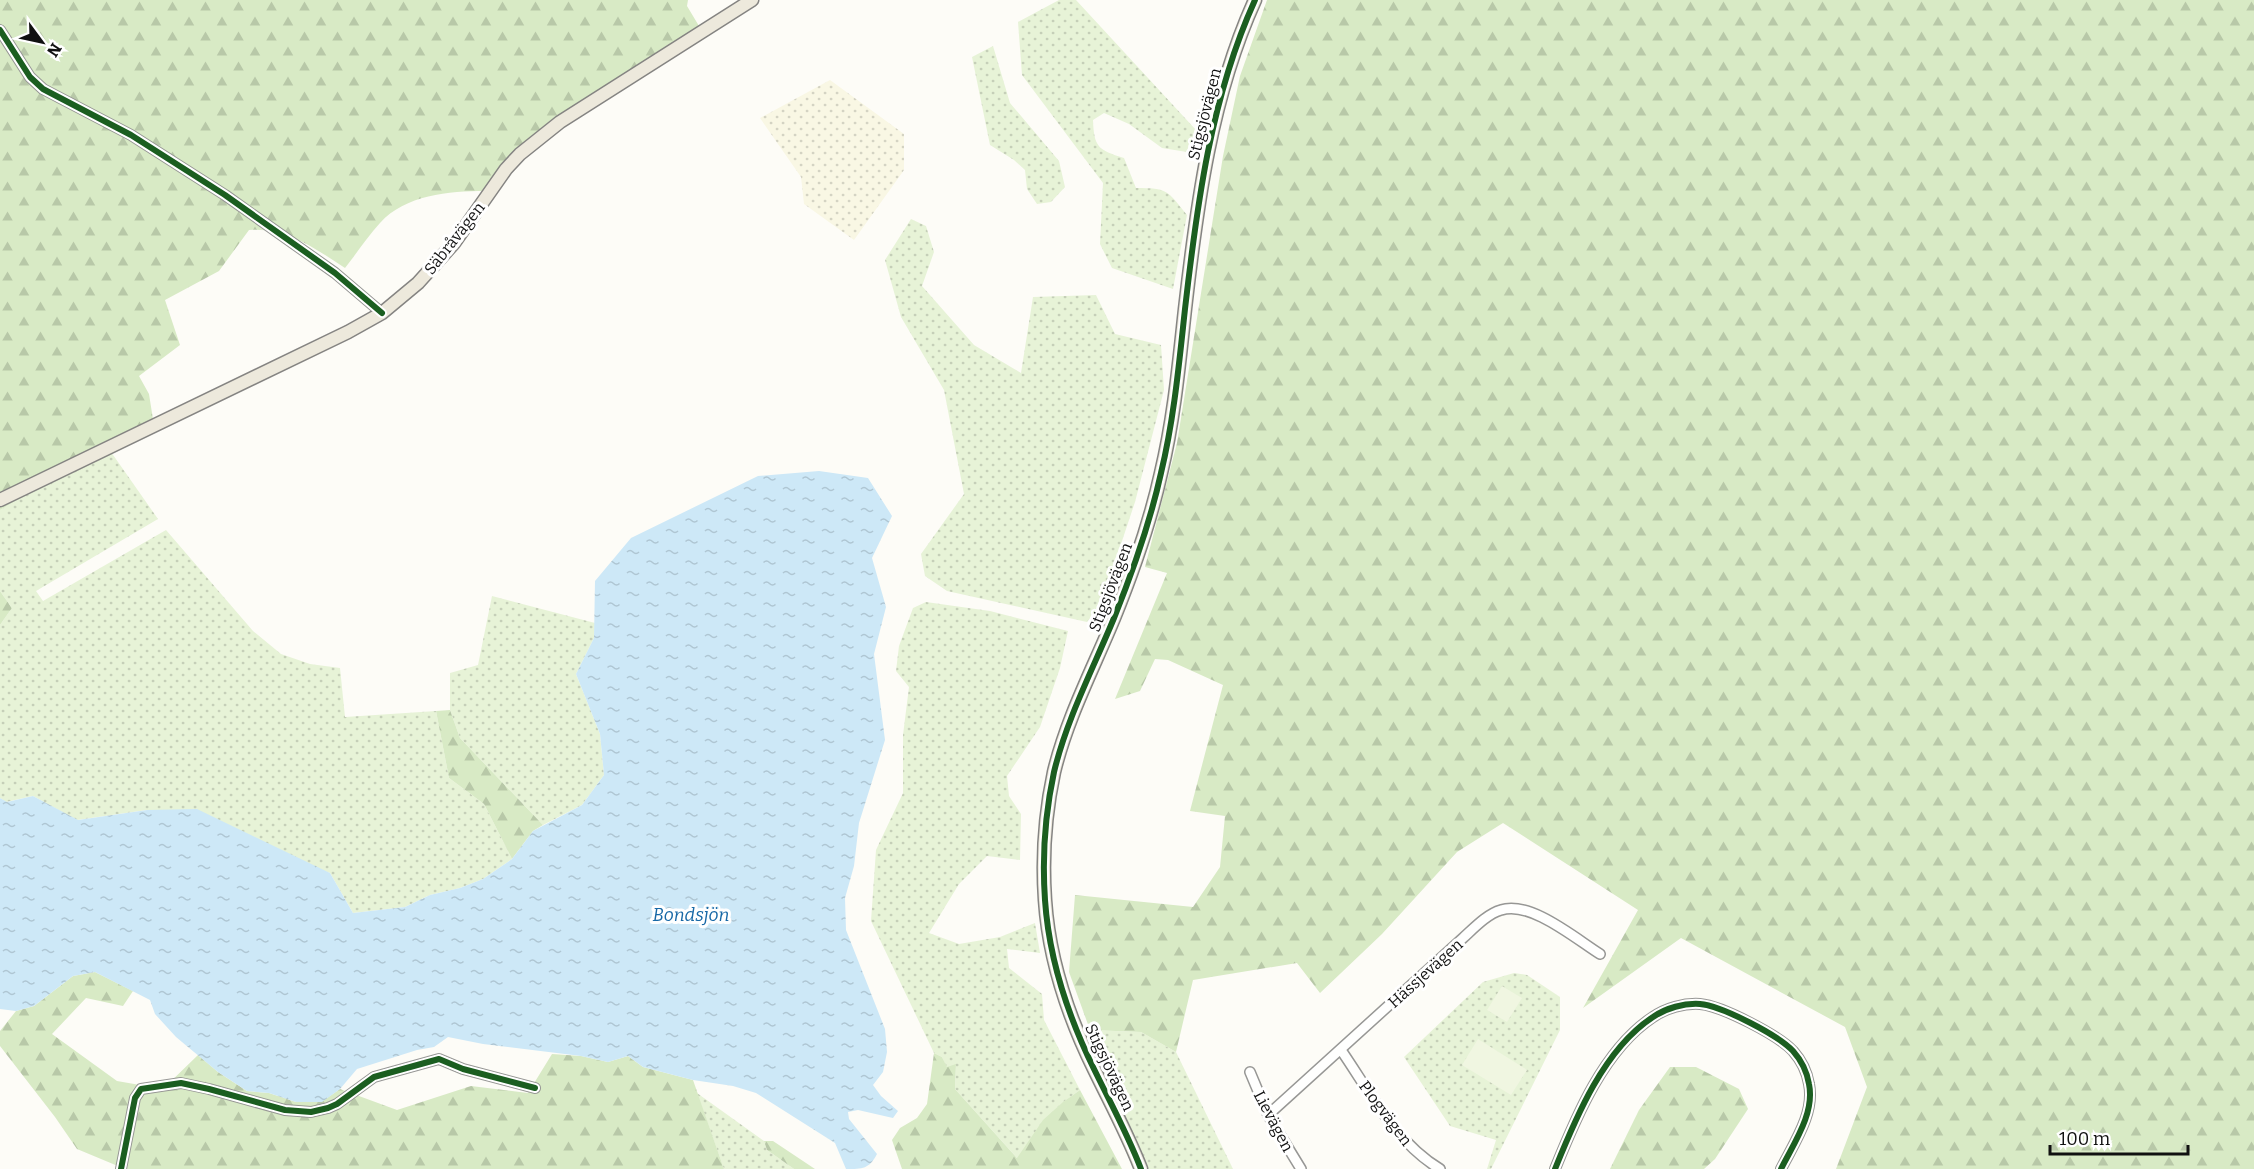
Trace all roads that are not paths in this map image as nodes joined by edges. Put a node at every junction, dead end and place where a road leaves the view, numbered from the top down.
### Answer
1 (752, 0) edge
2 (1255, 0) edge
3 (0, 30) edge
4 (382, 313) junction
5 (0, 500) edge
6 (1600, 954) dead end
7 (1341, 1050) junction
8 (1250, 1072) dead end
9 (535, 1088) dead end
10 (1268, 1114) junction
11 (121, 1169) edge
12 (1141, 1169) edge
13 (1301, 1169) edge
14 (1440, 1169) edge
15 (1555, 1169) edge
16 (1781, 1169) edge

1 - 4 main road, Säbråvägen
2 - 12 main road, Stigsjövägen
3 - 4 street
4 - 5 main road, Säbråvägen
6 - 7 street, Hässjevägen
7 - 10 street, Hässjevägen
7 - 14 street, Plogvägen
8 - 10 street, Lievägen
9 - 11 street
10 - 13 street, Lievägen
15 - 16 street

